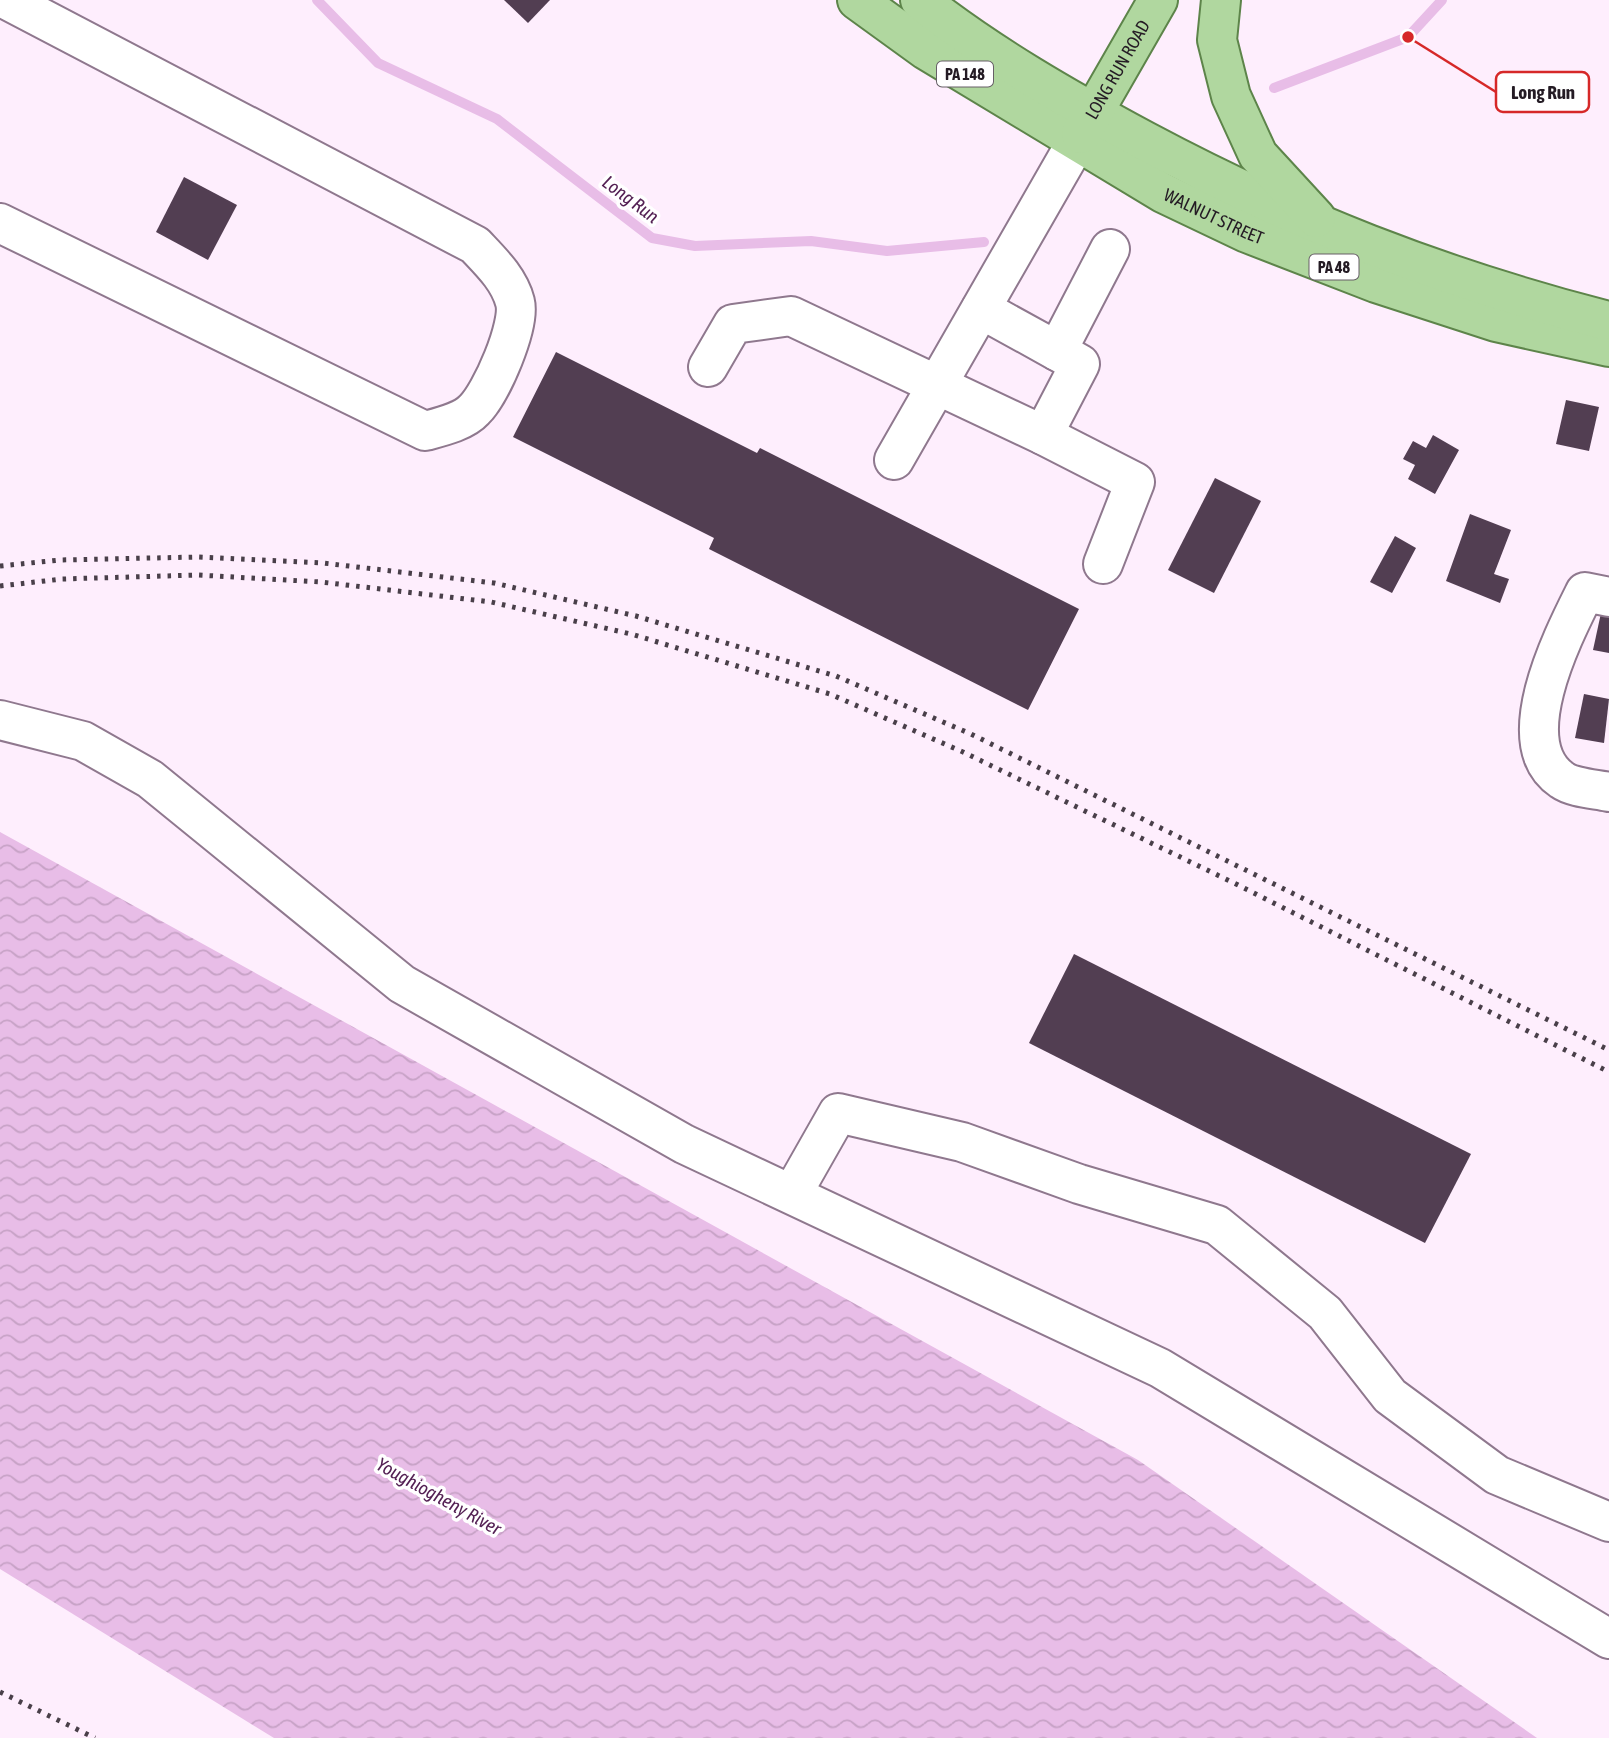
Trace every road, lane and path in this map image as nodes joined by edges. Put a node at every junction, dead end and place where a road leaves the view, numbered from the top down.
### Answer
1 (7, 0) edge
2 (857, 0) edge
3 (920, 0) edge
4 (1158, 0) edge
5 (1221, 0) edge
6 (1085, 127) junction
7 (0, 223) edge
8 (1326, 229) junction
9 (1110, 249) dead end
10 (981, 309) junction
11 (1609, 322) edge
12 (1609, 347) edge
13 (1057, 351) junction
14 (708, 367) dead end
15 (937, 386) junction
16 (1043, 435) junction
17 (894, 460) dead end
18 (1103, 564) dead end
19 (1609, 597) edge
20 (0, 720) edge
21 (1609, 792) edge
22 (792, 1194) junction
23 (1609, 1522) edge
24 (1605, 1629) edge

1 - 7 street
2 - 6 main road, WALNUT STREET / PA 148
3 - 6 main road, WALNUT STREET / PA 148
4 - 6 main road, LONG RUN ROAD
5 - 8 main road, PA 48
6 - 8 main road, WALNUT STREET / PA 148
6 - 10 street
6 - 12 main road, WALNUT STREET / PA 48
8 - 11 main road, WALNUT STREET / PA 48
9 - 13 street
10 - 13 street
10 - 15 street
13 - 16 street
14 - 15 street
15 - 16 street
15 - 17 street
16 - 18 street
19 - 21 street
20 - 22 street
22 - 23 street
22 - 24 street

